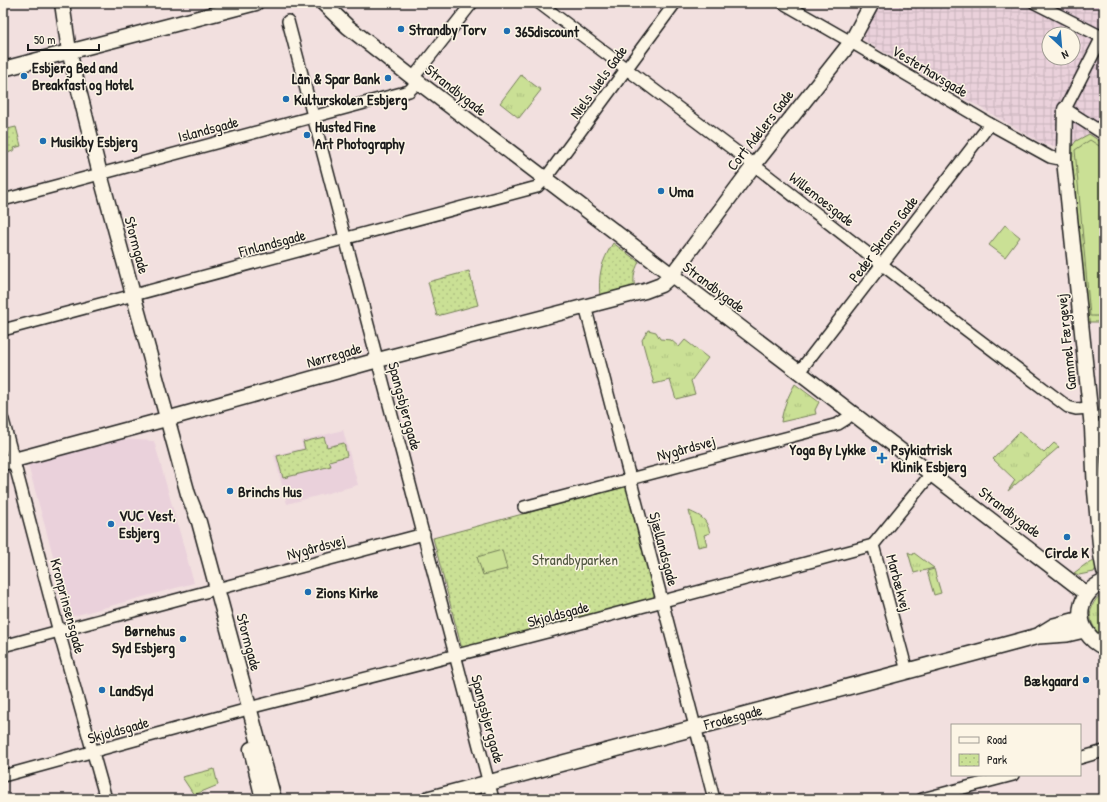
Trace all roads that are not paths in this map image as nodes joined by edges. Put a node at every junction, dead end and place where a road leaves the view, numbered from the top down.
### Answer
1 (62, 3) edge
2 (256, 3) edge
3 (323, 3) edge
4 (472, 3) edge
5 (539, 3) edge
6 (675, 3) edge
7 (783, 3) edge
8 (872, 3) edge
9 (1035, 3) edge
10 (235, 6) edge
11 (288, 21) dead end
12 (1103, 38) edge
13 (851, 42) junction
14 (69, 51) junction
15 (3, 69) edge
16 (626, 69) junction
17 (415, 80) junction
18 (1065, 109) junction
19 (314, 116) junction
20 (990, 124) junction
21 (1104, 134) edge
22 (1064, 160) junction
23 (754, 164) junction
24 (100, 174) junction
25 (545, 179) junction
26 (3, 200) edge
27 (346, 238) junction
28 (882, 264) junction
29 (671, 276) junction
30 (134, 295) junction
31 (585, 306) junction
32 (3, 330) edge
33 (378, 360) junction
34 (799, 372) junction
35 (1090, 408) junction
36 (852, 413) junction
37 (167, 419) junction
38 (3, 420) edge
39 (1098, 427) edge
40 (8, 461) edge
41 (931, 474) junction
42 (630, 478) junction
43 (524, 506) dead end
44 (424, 534) junction
45 (873, 545) junction
46 (1104, 571) edge
47 (1104, 582) edge
48 (213, 590) junction
49 (1087, 594) junction
50 (662, 600) junction
51 (1082, 624) junction
52 (59, 632) junction
53 (3, 646) edge
54 (1104, 647) edge
55 (456, 656) junction
56 (907, 671) junction
57 (245, 710) junction
58 (696, 728) junction
59 (1104, 751) edge
60 (93, 752) junction
61 (1081, 758) edge
62 (3, 776) edge
63 (1009, 776) edge
64 (489, 783) junction
65 (106, 799) edge
66 (262, 799) edge
67 (274, 799) edge
68 (428, 799) edge
69 (494, 799) edge
70 (714, 799) edge
71 (922, 799) edge

1 - 14 street, Stormgade
2 - 10 street
3 - 17 street, Strandbygade
4 - 17 street, Islandsgade
5 - 16 street, Willemoesgade
6 - 16 street, Niels Juels Gade
7 - 13 street, Vesterhavsgade
8 - 13 street, Cort Adelers Gade
9 - 12 street
10 - 14 street
11 - 19 street, Spangsbjerggade
12 - 18 street
13 - 20 street, Vesterhavsgade
13 - 23 street, Cort Adelers Gade
14 - 15 street
14 - 24 street, Stormgade
16 - 23 street, Willemoesgade
16 - 25 street, Niels Juels Gade
17 - 19 street, Islandsgade
17 - 25 street, Strandbygade
18 - 21 street
18 - 22 street, Gammel Færgevej
19 - 24 street, Islandsgade
19 - 27 street, Spangsbjerggade
20 - 22 street, Vesterhavsgade
20 - 28 street, Peder Skrams Gade
22 - 35 street, Gammel Færgevej
23 - 28 street, Willemoesgade
23 - 29 street, Cort Adelers Gade
24 - 26 street, Islandsgade
24 - 30 street, Stormgade
25 - 27 street, Finlandsgade
25 - 29 street, Strandbygade
27 - 30 street, Finlandsgade
27 - 33 street, Spangsbjerggade
28 - 34 street, Peder Skrams Gade
28 - 35 street, Willemoesgade
29 - 31 street, Nørregade
29 - 34 street, Strandbygade
30 - 32 street, Finlandsgade
30 - 37 street, Stormgade
31 - 33 street, Nørregade
31 - 42 street, Sjællandsgade
33 - 37 street, Nørregade
33 - 44 street, Spangsbjerggade
34 - 36 street, Strandbygade
35 - 39 street, Gammel Færgevej
36 - 41 street, Strandbygade
36 - 42 street, Nygårdsvej
37 - 40 street, Nørregade
37 - 48 street, Stormgade
38 - 40 street, Kronprinsensgade
39 - 46 street, Gammel Færgevej
40 - 52 street, Kronprinsensgade
41 - 45 street, Marbækvej
41 - 49 street, Strandbygade
42 - 43 street, Nygårdsvej
42 - 50 street, Sjællandsgade
44 - 48 street, Nygårdsvej
44 - 55 street, Spangsbjerggade
45 - 50 street, Skjoldsgade
45 - 56 street, Marbækvej
47 - 49 main road
48 - 52 street, Nygårdsvej
48 - 57 street, Stormgade
49 - 51 main road
50 - 55 street, Skjoldsgade
50 - 58 street, Sjællandsgade
51 - 54 main road
51 - 56 main road, Frodesgade
52 - 53 street, Nygårdsvej
52 - 60 street, Kronprinsensgade
55 - 57 street, Skjoldsgade
55 - 64 street, Spangsbjerggade
56 - 58 main road, Frodesgade
57 - 60 street, Skjoldsgade
57 - 66 street, Stormgade
57 - 67 street, Stormgade
58 - 64 main road, Frodesgade
58 - 70 street, Sjællandsgade
59 - 61 street
60 - 62 street, Skjoldsgade
60 - 65 street, Kronprinsensgade
63 - 71 street
64 - 68 main road, Frodesgade
64 - 69 street, Spangsbjerggade

